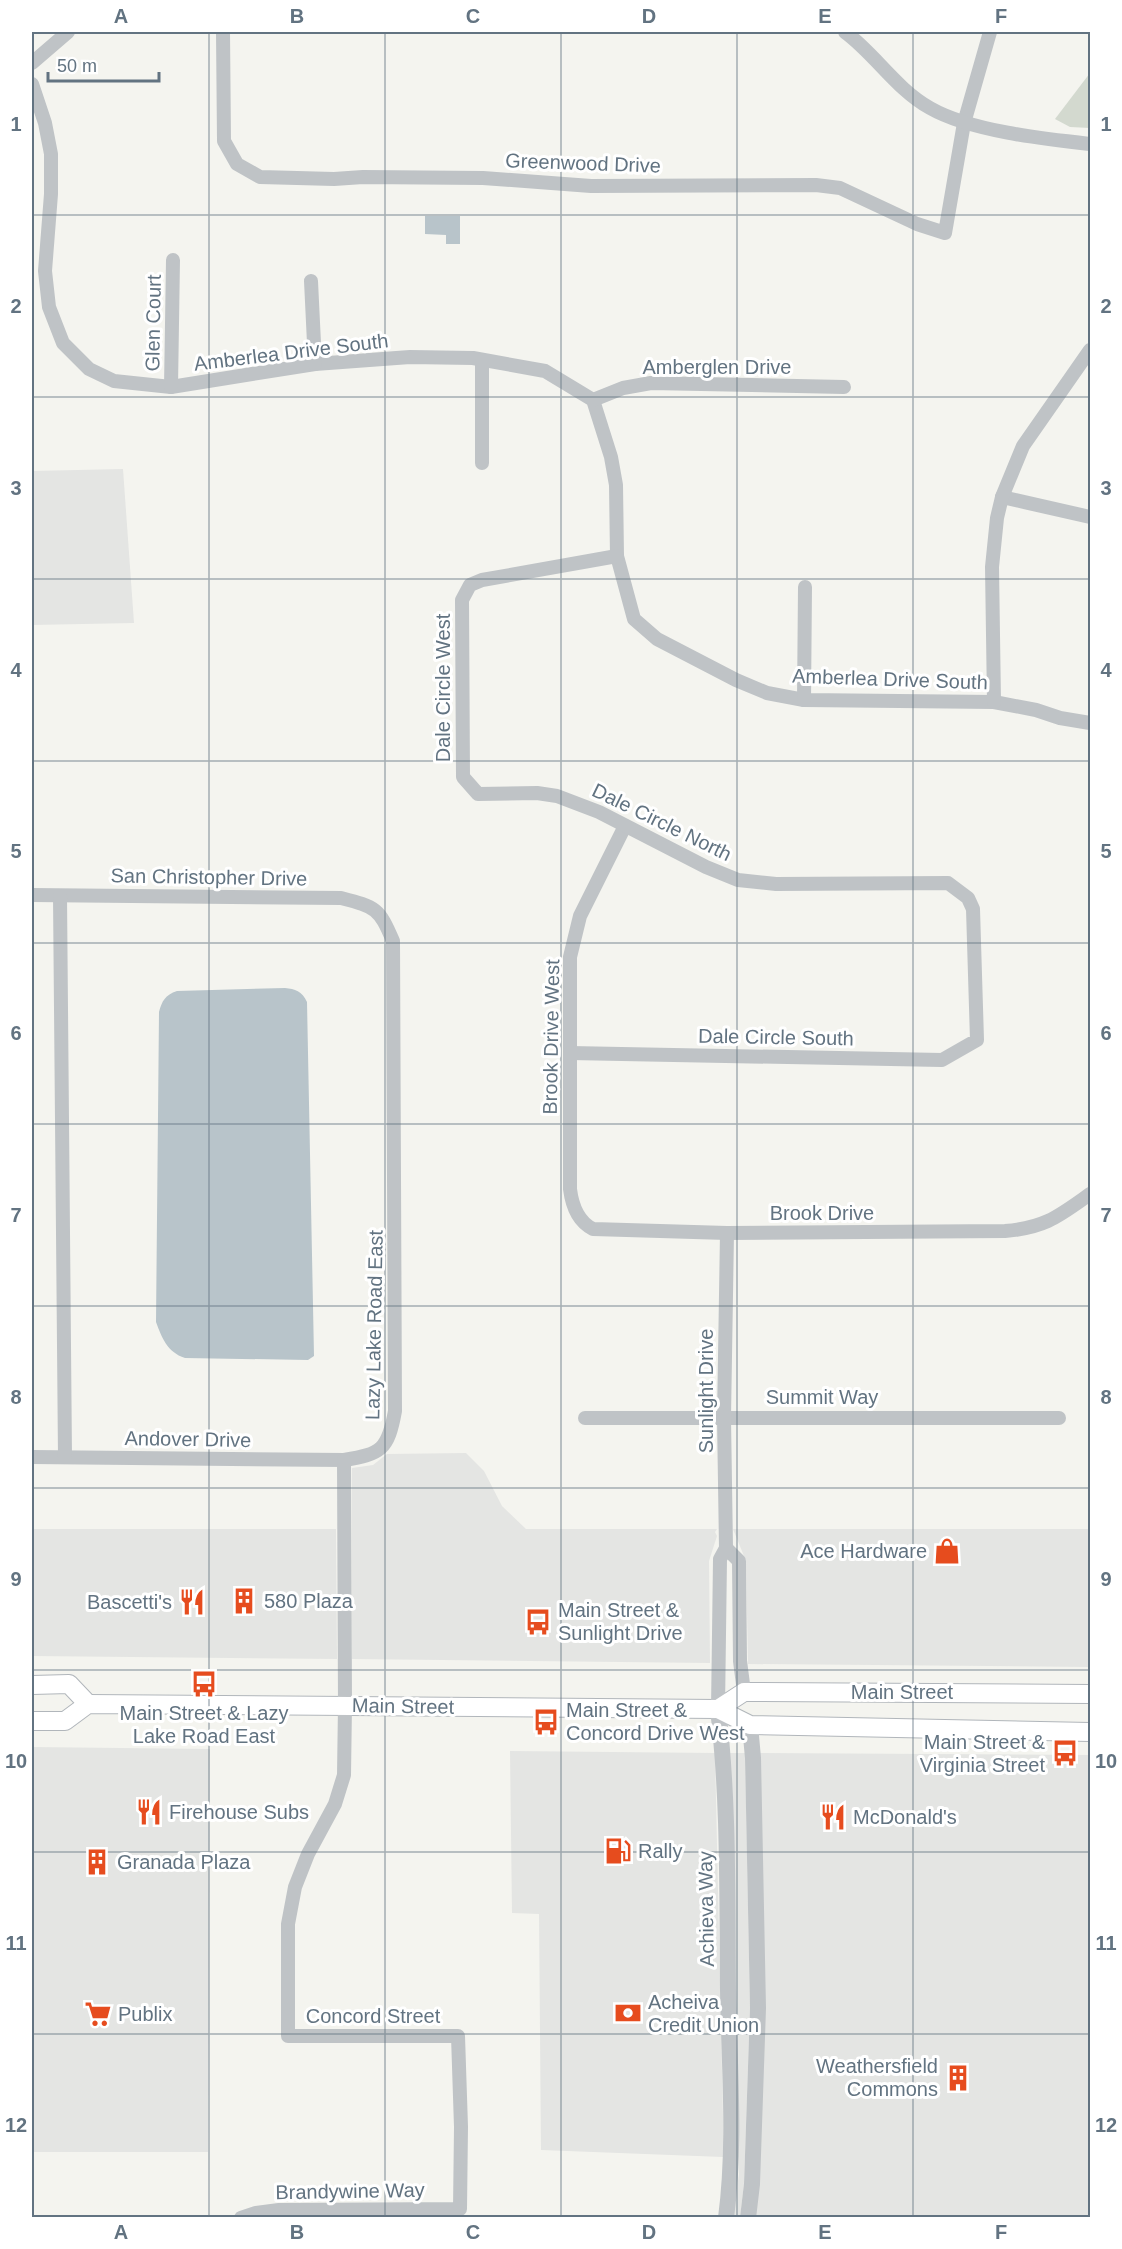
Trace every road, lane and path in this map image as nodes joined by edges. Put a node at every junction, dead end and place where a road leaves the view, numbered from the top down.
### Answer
1 (68, 32) edge
2 (223, 32) edge
3 (845, 32) edge
4 (990, 32) edge
5 (32, 63) edge
6 (32, 84) edge
7 (964, 123) junction
8 (1090, 144) edge
9 (173, 260) dead end
10 (311, 281) dead end
11 (1090, 350) edge
12 (482, 360) junction
13 (315, 364) junction
14 (171, 387) junction
15 (844, 387) dead end
16 (593, 400) junction
17 (482, 463) dead end
18 (1002, 497) junction
19 (1090, 517) edge
20 (617, 556) junction
21 (805, 587) dead end
22 (804, 700) junction
23 (994, 702) junction
24 (1090, 723) edge
25 (478, 794) joint
26 (625, 826) junction
27 (32, 895) edge
28 (60, 896) junction
29 (382, 915) joint
30 (977, 1040) joint
31 (570, 1053) junction
32 (570, 1189) joint
33 (1090, 1194) edge
34 (727, 1233) junction
35 (585, 1418) dead end
36 (724, 1418) junction
37 (1059, 1418) dead end
38 (32, 1457) edge
39 (65, 1457) junction
40 (344, 1460) junction
41 (726, 1548) junction
42 (32, 1685) edge
43 (744, 1692) junction
44 (1090, 1694) edge
45 (88, 1704) junction
46 (345, 1705) junction
47 (718, 1708) junction
48 (32, 1721) edge
49 (750, 1725) junction
50 (1089, 1731) edge
51 (460, 2209) joint
52 (241, 2217) edge
53 (726, 2217) edge
54 (748, 2217) edge

1 - 5 street
2 - 7 street, Greenwood Drive
3 - 7 street
4 - 7 street
6 - 14 street, Amberlea Drive South
7 - 8 street
9 - 14 street, Glen Court
10 - 13 street
11 - 18 street
12 - 13 street, Amberlea Drive South
12 - 16 street, Amberlea Drive South
12 - 17 street
13 - 14 street, Amberlea Drive South
15 - 16 street, Amberglen Drive
16 - 20 street, Amberlea Drive South
18 - 19 street
18 - 23 street
20 - 22 street, Amberlea Drive South
20 - 25 street, Dale Circle West
21 - 22 street
22 - 23 street, Amberlea Drive South
23 - 24 street, Amberlea Drive South
25 - 26 street, Dale Circle North
26 - 30 street, Dale Circle North
26 - 31 street, Brook Drive West
27 - 28 street, San Christopher Drive
28 - 29 street, San Christopher Drive
28 - 39 street
29 - 40 street, Lazy Lake Road East
30 - 31 street, Dale Circle South
31 - 32 street, Brook Drive West
32 - 34 street, Brook Drive
33 - 34 street, Brook Drive
34 - 36 street, Sunlight Drive
35 - 36 street, Summit Way
36 - 37 street, Summit Way
36 - 41 street, Sunlight Drive
38 - 39 street, Andover Drive
39 - 40 street, Andover Drive
40 - 46 street
41 - 43 street, Sunlight Drive
41 - 47 street, Sunlight Drive
42 - 45 main road
43 - 44 main road, Main Street
43 - 47 main road
43 - 49 main road
45 - 46 main road, Main Street
45 - 48 main road
46 - 47 main road, Main Street
46 - 51 street, Concord Street
47 - 49 main road, Main Street
47 - 53 street, Achieva Way
49 - 50 main road, Main Street
49 - 54 street
51 - 52 street, Brandywine Way

